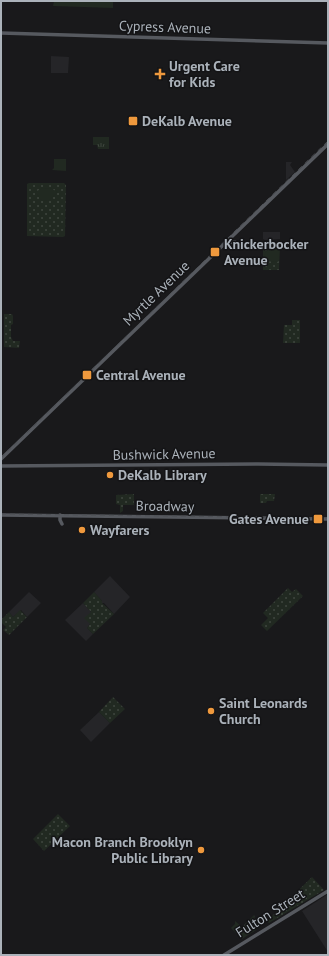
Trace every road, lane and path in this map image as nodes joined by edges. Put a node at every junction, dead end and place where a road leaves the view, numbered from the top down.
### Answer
1 (1, 33) edge
2 (328, 44) edge
3 (328, 144) edge
4 (234, 242) dead end
5 (225, 243) junction
6 (1, 459) edge
7 (328, 465) edge
8 (1, 466) edge
9 (1, 515) edge
10 (60, 515) junction
11 (328, 519) edge
12 (62, 524) dead end
13 (328, 891) edge
14 (224, 955) edge

1 - 2 main road, Cypress Avenue
3 - 5 main road, Myrtle Avenue
4 - 5 main road
5 - 6 main road, Myrtle Avenue
7 - 8 main road, Bushwick Avenue
9 - 10 main road, Broadway
10 - 11 main road, Broadway
10 - 12 main road
13 - 14 main road, Fulton Street

